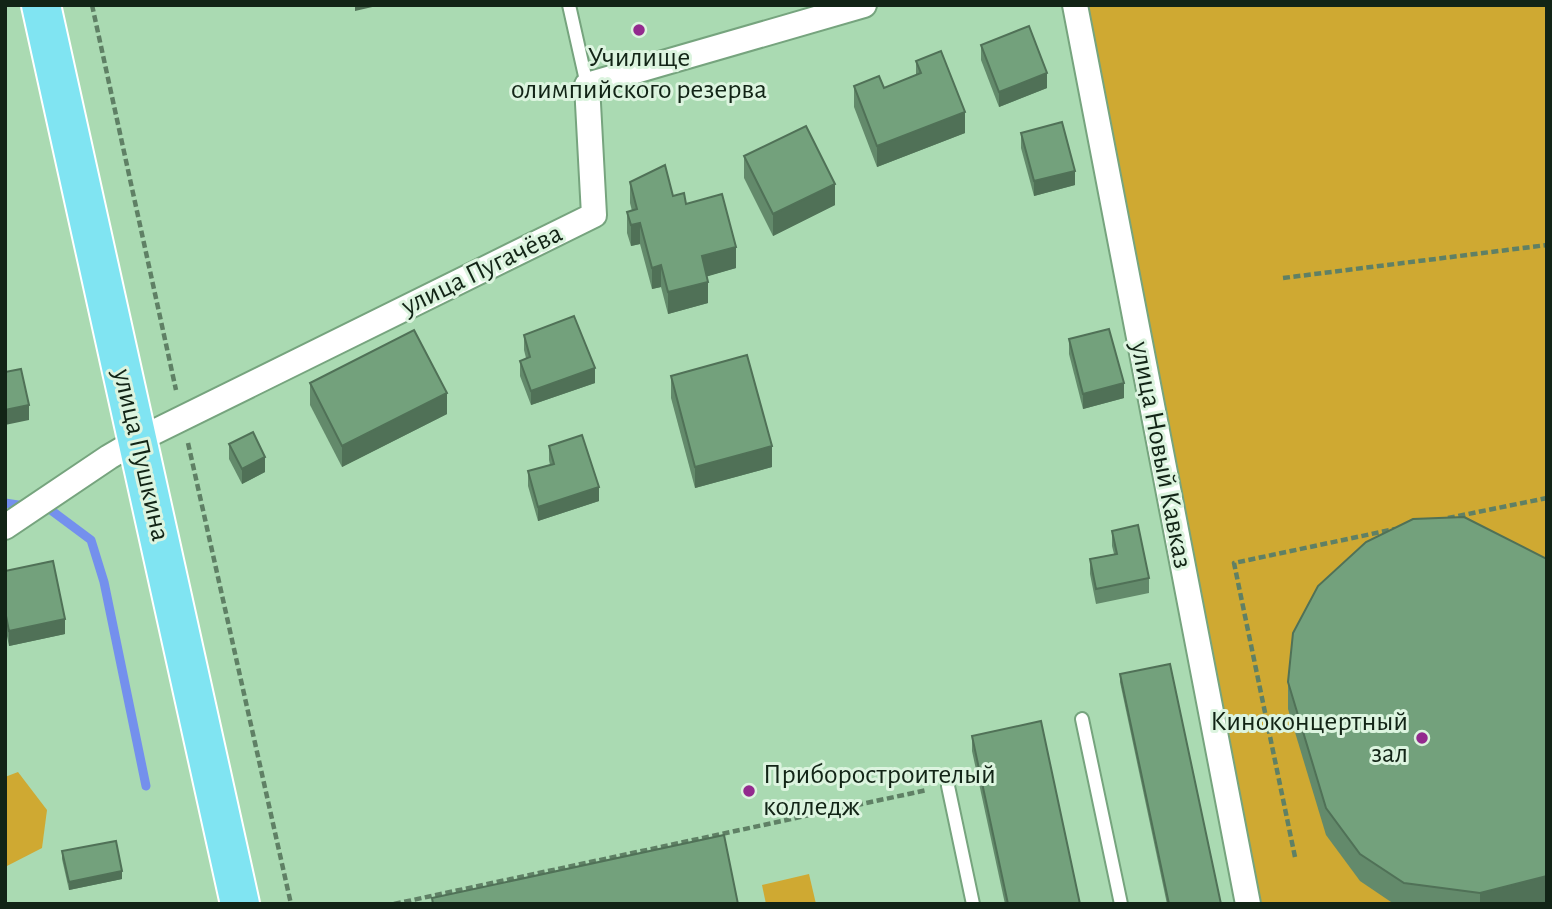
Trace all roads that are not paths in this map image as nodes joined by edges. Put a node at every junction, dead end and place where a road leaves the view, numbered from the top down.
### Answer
1 (41, 5) edge
2 (569, 5) edge
3 (864, 5) edge
4 (1075, 5) edge
5 (587, 85) junction
6 (138, 440) junction
7 (5, 527) edge
8 (1082, 719) dead end
9 (948, 786) road end
10 (240, 904) edge
11 (973, 904) edge
12 (1121, 904) edge
13 (1248, 904) edge

1 - 6 main road, улица Пушкина
2 - 5 lane
3 - 5 street
4 - 13 street, улица Новый Кавказ
5 - 6 street, улица Пугачёва
6 - 7 street, улица Пугачёва
6 - 10 main road, улица Пушкина
8 - 12 lane
9 - 11 lane

